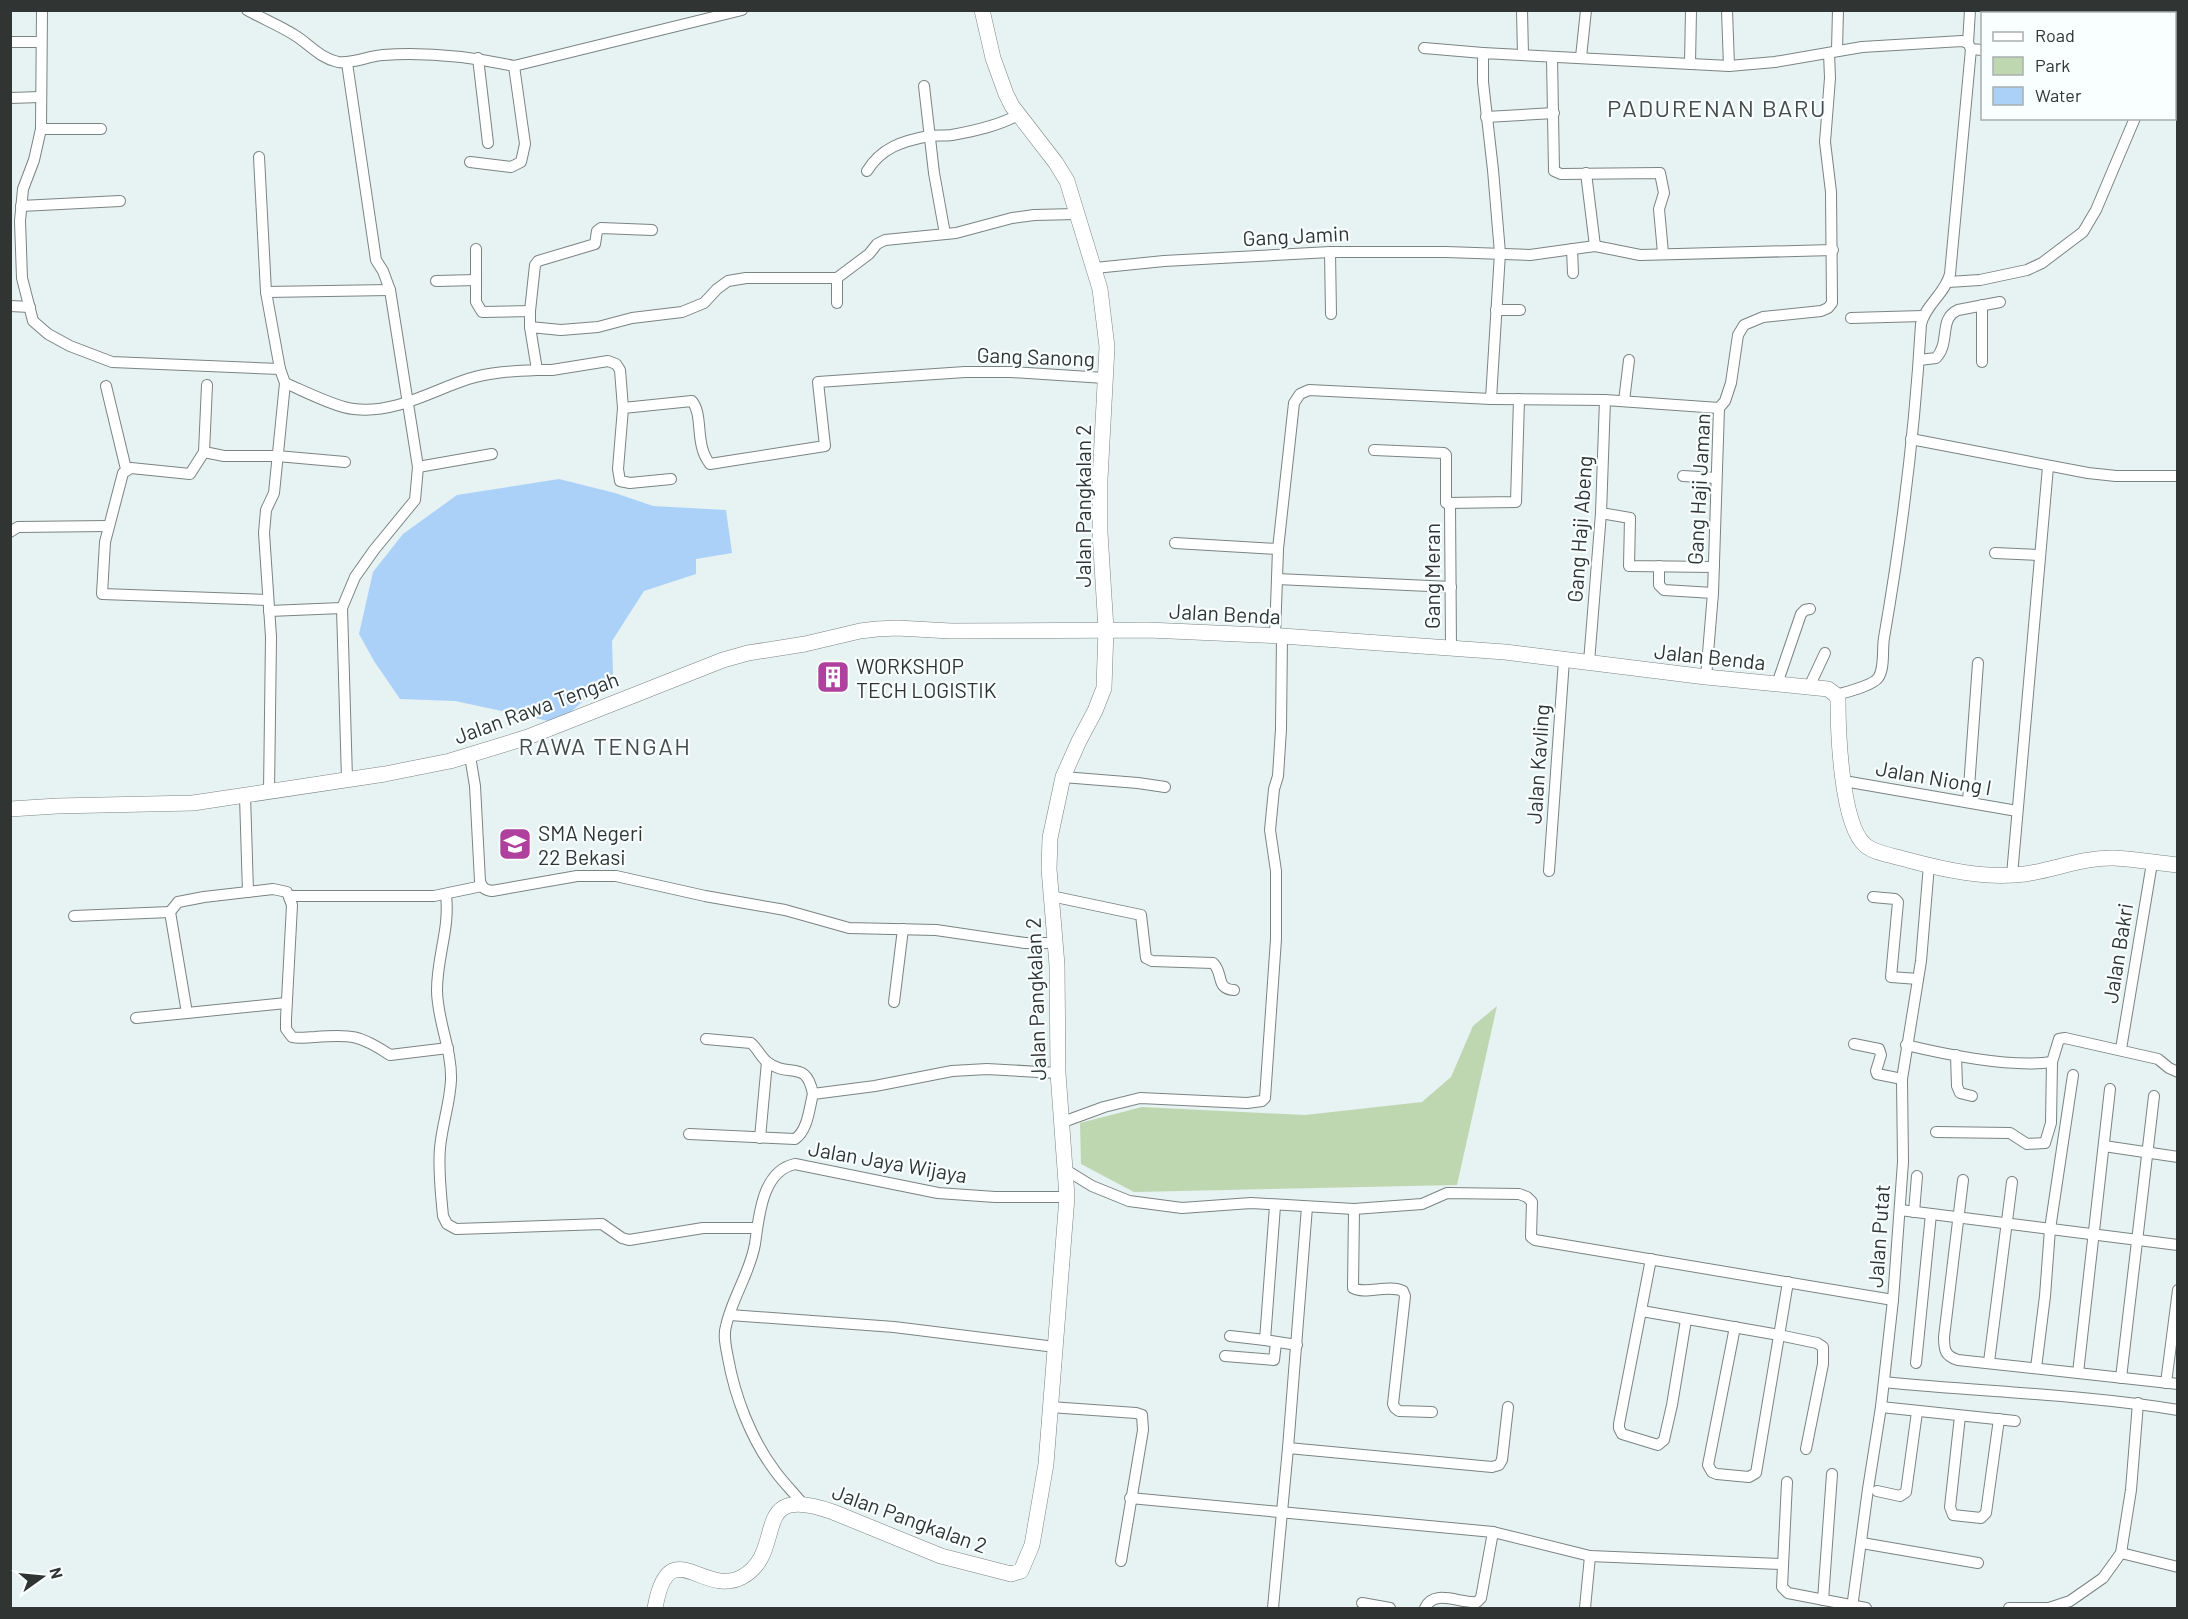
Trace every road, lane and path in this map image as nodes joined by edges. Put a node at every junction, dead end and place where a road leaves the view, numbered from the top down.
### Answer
1 (42, 10) edge
2 (247, 10) edge
3 (742, 10) edge
4 (982, 10) edge
5 (1522, 10) edge
6 (1586, 10) edge
7 (1692, 10) edge
8 (1727, 10) edge
9 (1838, 10) edge
10 (1970, 10) edge
11 (10, 42) edge
12 (40, 42) junction
13 (1969, 46) junction
14 (1424, 48) dead end
15 (1981, 49) edge
16 (1833, 52) junction
17 (1483, 53) junction
18 (1523, 56) junction
19 (1551, 57) junction
20 (1581, 57) junction
21 (478, 58) junction
22 (347, 63) junction
23 (1690, 64) junction
24 (514, 66) junction
25 (1729, 66) junction
26 (924, 86) dead end
27 (40, 97) junction
28 (10, 98) edge
29 (1554, 113) junction
30 (1018, 115) junction
31 (1486, 117) junction
32 (2134, 120) edge
33 (41, 129) junction
34 (101, 129) dead end
35 (929, 136) junction
36 (488, 143) dead end
37 (259, 156) dead end
38 (470, 162) dead end
39 (867, 171) dead end
40 (1586, 173) junction
41 (120, 201) dead end
42 (21, 206) junction
43 (1076, 214) junction
44 (15, 221) edge
45 (652, 230) dead end
46 (945, 234) junction
47 (1595, 246) junction
48 (476, 249) dead end
49 (1572, 249) junction
50 (1833, 250) junction
51 (1330, 252) junction
52 (1500, 253) junction
53 (1663, 253) junction
54 (1095, 268) junction
55 (1573, 273) dead end
56 (837, 278) junction
57 (476, 280) junction
58 (436, 281) dead end
59 (1948, 282) junction
60 (390, 290) junction
61 (266, 292) junction
62 (2000, 302) dead end
63 (837, 303) dead end
64 (1982, 305) junction
65 (10, 306) edge
66 (30, 307) junction
67 (1496, 310) junction
68 (1520, 310) dead end
69 (530, 311) junction
70 (1331, 314) dead end
71 (1923, 316) junction
72 (1851, 318) dead end
73 (530, 327) junction
74 (1629, 360) dead end
75 (1919, 360) junction
76 (1982, 362) dead end
77 (280, 369) junction
78 (537, 370) junction
79 (1106, 378) junction
80 (285, 383) junction
81 (207, 385) dead end
82 (106, 386) dead end
83 (1491, 399) junction
84 (1519, 399) junction
85 (1605, 400) junction
86 (1624, 401) junction
87 (407, 403) junction
88 (623, 408) junction
89 (1719, 408) junction
90 (1911, 439) junction
91 (1374, 450) dead end
92 (204, 452) junction
93 (492, 454) dead end
94 (277, 456) junction
95 (345, 462) dead end
96 (418, 467) junction
97 (2049, 467) junction
98 (126, 469) junction
99 (1683, 476) dead end
100 (2178, 476) edge
101 (1716, 478) junction
102 (671, 479) dead end
103 (1450, 503) junction
104 (1601, 513) junction
105 (108, 526) junction
106 (10, 532) edge
107 (1175, 543) dead end
108 (1278, 549) junction
109 (1995, 553) dead end
110 (2040, 555) junction
111 (1659, 566) junction
112 (1714, 567) junction
113 (1277, 579) junction
114 (1451, 587) junction
115 (1713, 593) junction
116 (268, 606) junction
117 (342, 608) junction
118 (1810, 609) dead end
119 (1106, 629) junction
120 (1278, 636) junction
121 (1451, 649) junction
122 (1825, 653) dead end
123 (1564, 660) junction
124 (1589, 662) junction
125 (1978, 663) dead end
126 (1706, 677) junction
127 (1777, 684) junction
128 (1809, 687) junction
129 (1836, 695) junction
130 (470, 756) junction
131 (1063, 777) junction
132 (347, 779) junction
133 (1844, 781) junction
134 (1165, 787) dead end
135 (269, 792) junction
136 (245, 796) junction
137 (1968, 801) junction
138 (10, 809) edge
139 (2018, 812) junction
140 (2152, 863) junction
141 (1929, 865) junction
142 (2178, 865) edge
143 (1550, 871) dead end
144 (2012, 875) junction
145 (482, 886) junction
146 (248, 892) junction
147 (446, 895) junction
148 (290, 896) junction
149 (1051, 896) junction
150 (1873, 897) dead end
151 (170, 912) junction
152 (74, 916) dead end
153 (903, 929) junction
154 (1055, 943) junction
155 (1918, 979) junction
156 (1234, 990) dead end
157 (286, 1002) junction
158 (894, 1002) dead end
159 (187, 1013) junction
160 (136, 1018) dead end
161 (706, 1039) dead end
162 (1854, 1044) dead end
163 (1906, 1045) junction
164 (448, 1048) junction
165 (2121, 1049) junction
166 (1956, 1055) junction
167 (767, 1062) junction
168 (2052, 1062) junction
169 (1058, 1072) junction
170 (2178, 1072) edge
171 (2073, 1075) dead end
172 (1902, 1079) junction
173 (2110, 1089) dead end
174 (813, 1094) junction
175 (1972, 1096) dead end
176 (2154, 1096) dead end
177 (1063, 1122) junction
178 (1936, 1132) dead end
179 (689, 1134) dead end
180 (760, 1138) junction
181 (2104, 1146) junction
182 (2148, 1152) junction
183 (2178, 1157) edge
184 (1065, 1170) junction
185 (1917, 1176) dead end
186 (1963, 1180) dead end
187 (2012, 1182) dead end
188 (1068, 1197) junction
189 (1275, 1206) junction
190 (1307, 1207) junction
191 (1354, 1209) junction
192 (1900, 1210) junction
193 (1914, 1212) junction
194 (1931, 1214) junction
195 (1958, 1216) junction
196 (2006, 1222) junction
197 (757, 1228) junction
198 (2050, 1229) junction
199 (2092, 1235) junction
200 (2138, 1239) junction
201 (2178, 1245) edge
202 (1651, 1258) junction
203 (1788, 1282) junction
204 (2178, 1290) edge
205 (1893, 1300) junction
206 (1642, 1311) junction
207 (730, 1315) junction
208 (1686, 1320) junction
209 (1735, 1327) junction
210 (1779, 1335) junction
211 (1230, 1336) dead end
212 (1265, 1340) junction
213 (1276, 1343) junction
214 (1297, 1345) junction
215 (1055, 1347) junction
216 (1225, 1356) dead end
217 (1989, 1362) junction
218 (1916, 1363) dead end
219 (2036, 1368) junction
220 (2078, 1373) junction
221 (2121, 1378) junction
222 (1884, 1382) junction
223 (2166, 1383) junction
224 (2178, 1384) edge
225 (2138, 1403) junction
226 (1050, 1407) junction
227 (1508, 1407) dead end
228 (1881, 1407) junction
229 (2178, 1410) edge
230 (1917, 1412) junction
231 (1432, 1413) dead end
232 (1960, 1416) junction
233 (1999, 1419) junction
234 (2015, 1420) dead end
235 (1288, 1448) junction
236 (1806, 1449) dead end
237 (1832, 1474) dead end
238 (1787, 1482) dead end
239 (1877, 1491) dead end
240 (1130, 1498) junction
241 (802, 1503) junction
242 (1282, 1514) junction
243 (1493, 1532) junction
244 (1862, 1543) junction
245 (2121, 1553) junction
246 (1590, 1556) junction
247 (1121, 1561) dead end
248 (1978, 1563) dead end
249 (1781, 1564) junction
250 (2178, 1567) edge
251 (1823, 1600) junction
252 (1362, 1603) dead end
253 (1852, 1607) edge
254 (655, 1608) edge
255 (1273, 1608) edge
256 (1390, 1608) edge
257 (1425, 1608) edge
258 (1585, 1608) edge
259 (1866, 1608) edge
260 (2009, 1608) edge

1 - 12 street
2 - 22 street
3 - 24 street
4 - 30 street, Jalan Pangkalan 2
5 - 18 street
6 - 20 street
7 - 23 street
8 - 25 street
9 - 16 street, Gang Haji Jaman
10 - 13 street
11 - 12 street
12 - 27 street
13 - 15 street
13 - 16 street
13 - 59 street
14 - 17 street
16 - 25 street
16 - 50 street, Gang Haji Jaman
17 - 18 street
17 - 31 street
18 - 19 street
19 - 20 street
19 - 29 street
20 - 23 street
21 - 22 street
21 - 24 street
21 - 36 street
22 - 60 street
23 - 25 street
24 - 38 street
26 - 35 street
27 - 28 street
27 - 33 street
29 - 31 street
29 - 40 street
30 - 35 street
30 - 43 street, Jalan Pangkalan 2
31 - 52 street
32 - 59 street
33 - 34 street
33 - 42 street
35 - 39 street
35 - 46 street
37 - 61 street
40 - 47 street
40 - 53 street
41 - 42 street
42 - 44 street
43 - 46 street
43 - 54 street, Jalan Pangkalan 2
44 - 66 street
45 - 69 street
46 - 56 street
47 - 49 street, Gang Jamin
47 - 53 street, Gang Jamin
48 - 57 street
49 - 52 street, Gang Jamin
49 - 55 street
50 - 53 street, Gang Jamin
50 - 89 street, Gang Haji Jaman
51 - 52 street, Gang Jamin
51 - 54 street, Gang Jamin
51 - 70 street
52 - 67 street
54 - 79 street, Jalan Pangkalan 2
56 - 63 street
56 - 73 street
57 - 58 street
57 - 69 street
59 - 71 street
60 - 61 street
60 - 87 street
61 - 77 street
62 - 64 street
64 - 75 street
64 - 76 street
65 - 66 street
66 - 77 street
67 - 68 street
67 - 83 street
69 - 73 street
71 - 72 street
71 - 75 street
73 - 78 street
74 - 86 street
75 - 90 street
77 - 80 street
78 - 87 street
78 - 88 street
79 - 88 street, Gang Sanong
79 - 119 street, Jalan Pangkalan 2
80 - 87 street
80 - 94 street
81 - 92 street
82 - 98 street
83 - 84 street
83 - 108 street
84 - 85 street
84 - 103 street
85 - 86 street
85 - 104 street, Gang Haji Abeng
86 - 89 street
87 - 96 street
88 - 102 street
89 - 101 street, Gang Haji Jaman
90 - 97 street
90 - 129 street
91 - 103 street, Gang Meran
92 - 94 street
92 - 98 street
93 - 96 street
94 - 95 street
94 - 116 street
96 - 117 street
97 - 100 street
97 - 110 street
98 - 105 street
99 - 101 street
101 - 112 street, Gang Haji Jaman
103 - 114 street, Gang Meran
104 - 111 street
104 - 124 street, Gang Haji Abeng
105 - 106 street
105 - 116 street
107 - 108 street
108 - 113 street
109 - 110 street
110 - 139 street
111 - 112 street
111 - 115 street
112 - 115 street, Gang Haji Jaman
113 - 114 street
113 - 120 street
114 - 121 street, Gang Meran
115 - 126 street, Gang Haji Jaman
116 - 117 street
116 - 135 street
117 - 132 street
118 - 127 street
119 - 120 street, Jalan Benda
119 - 130 street, Jalan Rawa Tengah
119 - 131 street, Jalan Pangkalan 2
120 - 121 street, Jalan Benda
120 - 177 street
121 - 123 street, Jalan Benda
122 - 128 street
123 - 124 street, Jalan Benda
123 - 143 street, Jalan Kavling
124 - 126 street, Jalan Benda
125 - 137 street
126 - 127 street, Jalan Benda
127 - 128 street, Jalan Benda
128 - 129 street, Jalan Benda
129 - 133 street
130 - 132 street, Jalan Rawa Tengah
130 - 145 street
131 - 134 street
131 - 149 street, Jalan Pangkalan 2
132 - 135 street, Jalan Rawa Tengah
133 - 137 street, Jalan Niong I
133 - 141 street
135 - 136 street, Jalan Rawa Tengah
136 - 138 street, Jalan Rawa Tengah
136 - 146 street
137 - 139 street, Jalan Niong I
139 - 144 street
140 - 142 street
140 - 144 street
140 - 165 street, Jalan Bakri
141 - 144 street
141 - 155 street, Jalan Putat
145 - 147 street
145 - 153 street
146 - 148 street
146 - 151 street
147 - 148 street
147 - 164 street
148 - 157 street
149 - 154 street, Jalan Pangkalan 2
149 - 156 street
150 - 155 street
151 - 152 street
151 - 159 street
153 - 154 street
153 - 158 street
154 - 169 street, Jalan Pangkalan 2
155 - 163 street, Jalan Putat
157 - 159 street
157 - 164 street
159 - 160 street
161 - 167 street
162 - 172 street
163 - 166 street
163 - 172 street, Jalan Putat
164 - 197 street
165 - 168 street
165 - 170 street
166 - 168 street
166 - 175 street
167 - 174 street
167 - 180 street
168 - 178 street
169 - 174 street
169 - 177 street, Jalan Pangkalan 2
171 - 198 street
172 - 192 street, Jalan Putat
173 - 181 street
174 - 180 street
176 - 182 street
177 - 184 street, Jalan Pangkalan 2
179 - 180 street
181 - 182 street
181 - 199 street
182 - 183 street
182 - 200 street
184 - 188 street, Jalan Pangkalan 2
184 - 189 street
185 - 193 street
186 - 195 street
187 - 196 street
188 - 197 street, Jalan Jaya Wijaya
188 - 215 street, Jalan Pangkalan 2
189 - 190 street
189 - 212 street
190 - 191 street
190 - 214 street
191 - 202 street
191 - 231 street
192 - 193 street
192 - 205 street, Jalan Putat
193 - 194 street
194 - 195 street
194 - 218 street
195 - 196 street
195 - 217 street
196 - 198 street
196 - 217 street
197 - 207 street, Jalan Jaya Wijaya
198 - 199 street
198 - 219 street
199 - 200 street
199 - 220 street
200 - 201 street
200 - 221 street
202 - 203 street
202 - 206 street
203 - 205 street
203 - 210 street
204 - 223 street
205 - 222 street, Jalan Putat
206 - 208 street
206 - 208 street
207 - 215 street
207 - 241 street, Jalan Jaya Wijaya
208 - 209 street
209 - 210 street
209 - 210 street
210 - 236 street
211 - 212 street
212 - 213 street
213 - 214 street
213 - 216 street
214 - 235 street
215 - 226 street, Jalan Pangkalan 2
217 - 219 street
219 - 220 street
220 - 221 street
221 - 223 street
222 - 225 street
222 - 228 street, Jalan Putat
223 - 224 street
225 - 229 street
225 - 245 street
226 - 240 street
226 - 241 street, Jalan Pangkalan 2
227 - 235 street
228 - 230 street
228 - 244 street, Jalan Putat
230 - 232 street
230 - 239 street
232 - 233 street
232 - 233 street
233 - 234 street
235 - 242 street
237 - 251 street
238 - 249 street
240 - 242 street
240 - 247 street
241 - 254 street, Jalan Pangkalan 2
242 - 243 street
242 - 255 street
243 - 246 street
243 - 257 street
244 - 248 street
244 - 253 street, Jalan Putat
245 - 250 street
245 - 260 street
246 - 249 street
246 - 258 street
249 - 251 street
251 - 253 street
252 - 256 street
253 - 259 street

